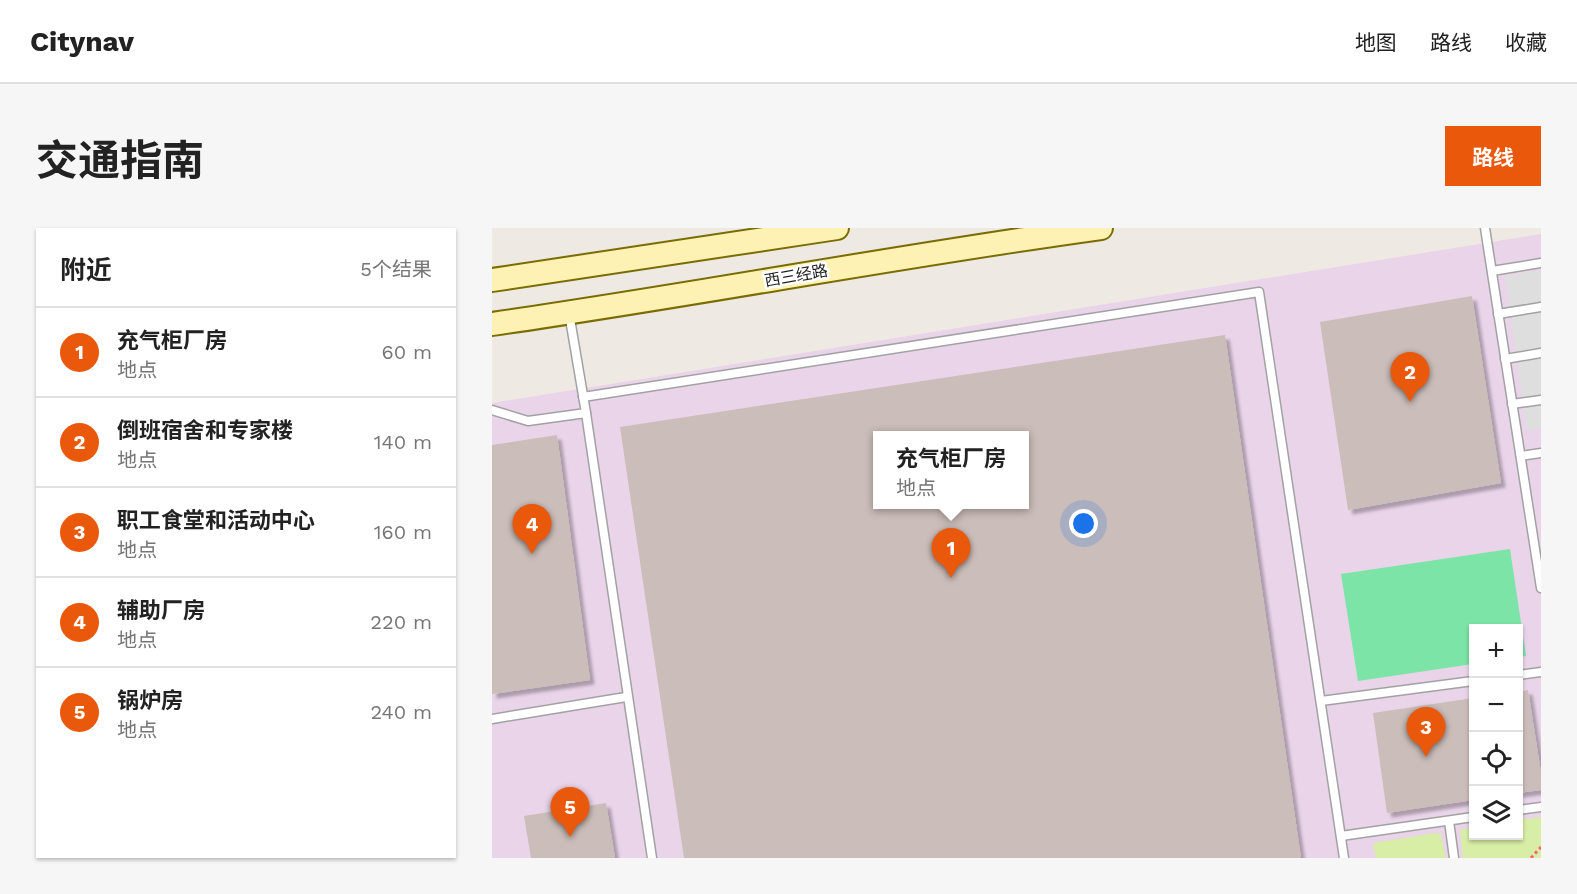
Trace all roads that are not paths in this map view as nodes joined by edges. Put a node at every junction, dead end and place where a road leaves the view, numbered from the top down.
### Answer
1 (837, 228) edge
2 (1101, 228) edge
3 (1485, 228) edge
4 (965, 237) edge
5 (1541, 263) edge
6 (1491, 271) junction
7 (492, 280) edge
8 (1541, 307) edge
9 (569, 313) junction
10 (1498, 314) junction
11 (492, 324) edge
12 (1541, 353) edge
13 (1505, 359) junction
14 (584, 397) junction
15 (1541, 400) edge
16 (1512, 405) junction
17 (492, 410) edge
18 (586, 413) junction
19 (1541, 453) edge
20 (1521, 456) junction
21 (1541, 588) edge
22 (1541, 672) edge
23 (1523, 674) edge
24 (1469, 682) edge
25 (626, 697) junction
26 (1321, 701) junction
27 (492, 719) edge
28 (1541, 807) edge
29 (1523, 809) edge
30 (1469, 818) edge
31 (1449, 821) junction
32 (1341, 836) junction
33 (652, 858) edge
34 (1344, 858) edge
35 (1454, 858) edge

1 - 7 main road
2 - 4 main road, 西三经路
3 - 6 lane
4 - 9 main road, 西三经路
5 - 6 lane
6 - 10 lane
8 - 10 lane
9 - 11 main road, 西三经路
9 - 14 lane
10 - 13 lane
12 - 13 lane
13 - 16 lane
14 - 18 lane
14 - 26 lane
15 - 16 lane
16 - 20 lane
17 - 18 lane
18 - 25 lane
19 - 20 lane
20 - 21 lane
22 - 23 lane
24 - 26 lane
25 - 27 lane
25 - 33 lane
26 - 32 lane
28 - 29 lane
30 - 31 lane
31 - 32 lane
31 - 35 lane
32 - 34 lane

